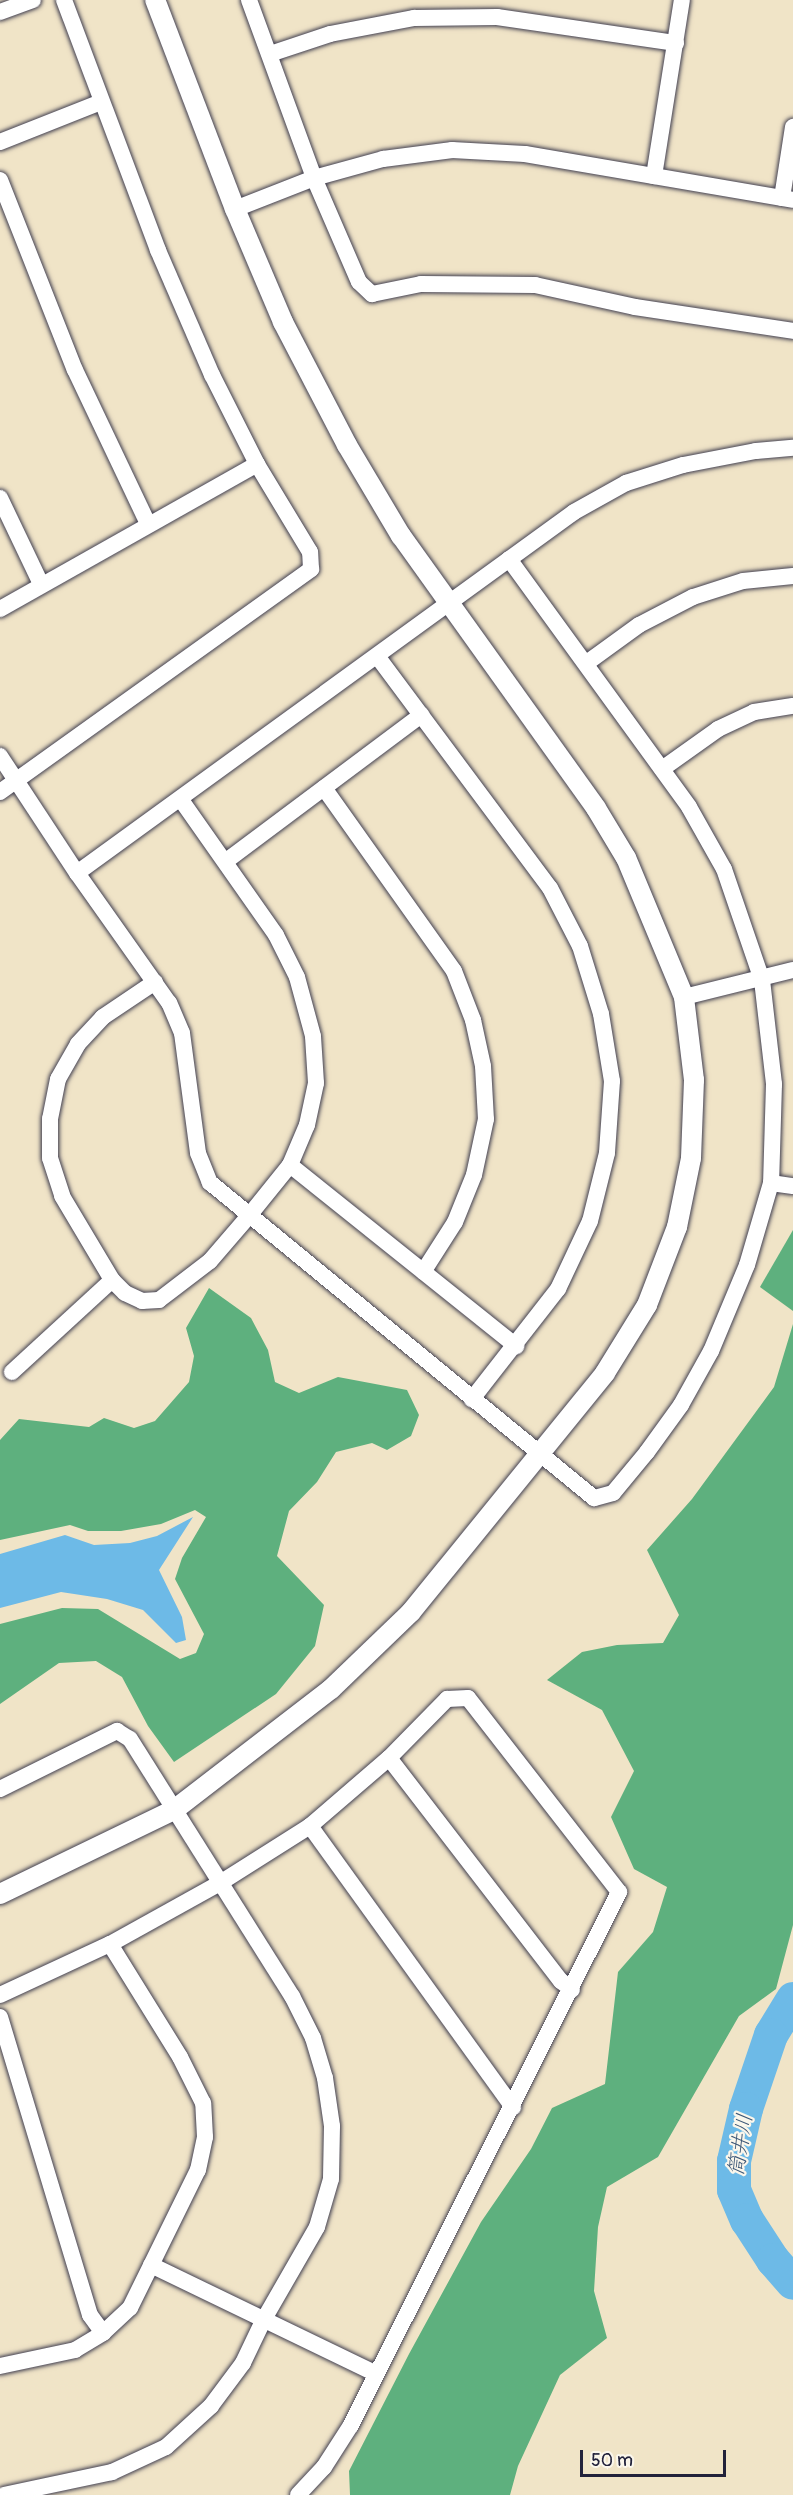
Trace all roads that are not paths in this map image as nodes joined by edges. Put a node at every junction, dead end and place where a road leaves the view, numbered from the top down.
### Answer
1 (33, 0) edge
2 (64, 0) edge
3 (155, 0) edge
4 (249, 0) edge
5 (682, 0) edge
6 (0, 12) edge
7 (676, 43) junction
8 (270, 54) junction
9 (101, 102) junction
10 (793, 127) edge
11 (0, 142) edge
12 (654, 176) junction
13 (314, 178) junction
14 (0, 180) edge
15 (787, 199) edge
16 (235, 209) junction
17 (793, 331) edge
18 (793, 448) edge
19 (257, 464) junction
20 (0, 498) edge
21 (148, 524) junction
22 (510, 559) junction
23 (793, 576) edge
24 (41, 584) junction
25 (447, 603) junction
26 (0, 609) edge
27 (377, 656) junction
28 (588, 662) junction
29 (793, 705) edge
30 (421, 716) junction
31 (0, 756) edge
32 (662, 769) junction
33 (15, 781) junction
34 (324, 788) junction
35 (0, 792) edge
36 (181, 800) junction
37 (226, 861) junction
38 (77, 873) junction
39 (793, 970) edge
40 (762, 980) junction
41 (155, 982) junction
42 (684, 997) junction
43 (290, 1165) junction
44 (771, 1183) junction
45 (793, 1186) edge
46 (248, 1217) junction
47 (423, 1272) junction
48 (112, 1280) junction
49 (516, 1346) junction
50 (12, 1372) dead end
51 (472, 1399) junction
52 (540, 1455) junction
53 (389, 1758) junction
54 (0, 1789) edge
55 (174, 1810) junction
56 (310, 1826) junction
57 (220, 1882) junction
58 (0, 1894) edge
59 (110, 1944) junction
60 (572, 1990) junction
61 (0, 1995) edge
62 (0, 2017) edge
63 (513, 2107) junction
64 (151, 2265) junction
65 (263, 2321) junction
66 (103, 2333) junction
67 (0, 2366) edge
68 (376, 2374) junction
69 (4, 2495) edge
70 (298, 2495) edge

1 - 6 street
2 - 9 street
3 - 16 street
4 - 8 street
5 - 7 street
7 - 8 street
7 - 12 street
8 - 13 street
9 - 11 street
9 - 19 street
10 - 15 street
12 - 13 street
12 - 15 street
13 - 16 street
13 - 17 street
14 - 21 street
16 - 25 street
18 - 22 street
19 - 21 street
19 - 33 street
20 - 24 street
21 - 24 street
22 - 25 street
22 - 28 street
23 - 28 street
24 - 26 street
25 - 27 street
25 - 42 street
27 - 30 street
27 - 36 street
28 - 32 street
29 - 32 street
30 - 34 street
30 - 49 street
31 - 33 street
32 - 40 street
33 - 35 street
33 - 38 street
34 - 37 street
34 - 47 street
36 - 37 street
36 - 38 street
37 - 43 street
38 - 41 street
39 - 40 street
40 - 42 street
40 - 44 street
41 - 46 street
41 - 48 street
42 - 52 street
43 - 46 street
43 - 47 street
44 - 45 street
44 - 52 street
46 - 48 street
46 - 51 street
47 - 49 street
48 - 50 street
49 - 51 street
51 - 52 street
52 - 55 street
53 - 56 street
53 - 60 street
53 - 60 street
54 - 55 street
55 - 57 street
55 - 58 street
56 - 57 street
56 - 63 street
57 - 59 street
57 - 65 street
59 - 61 street
59 - 64 street
60 - 63 street
62 - 66 street
63 - 68 street
64 - 65 street
64 - 66 street
65 - 68 street
65 - 69 street
66 - 67 street
68 - 70 street

